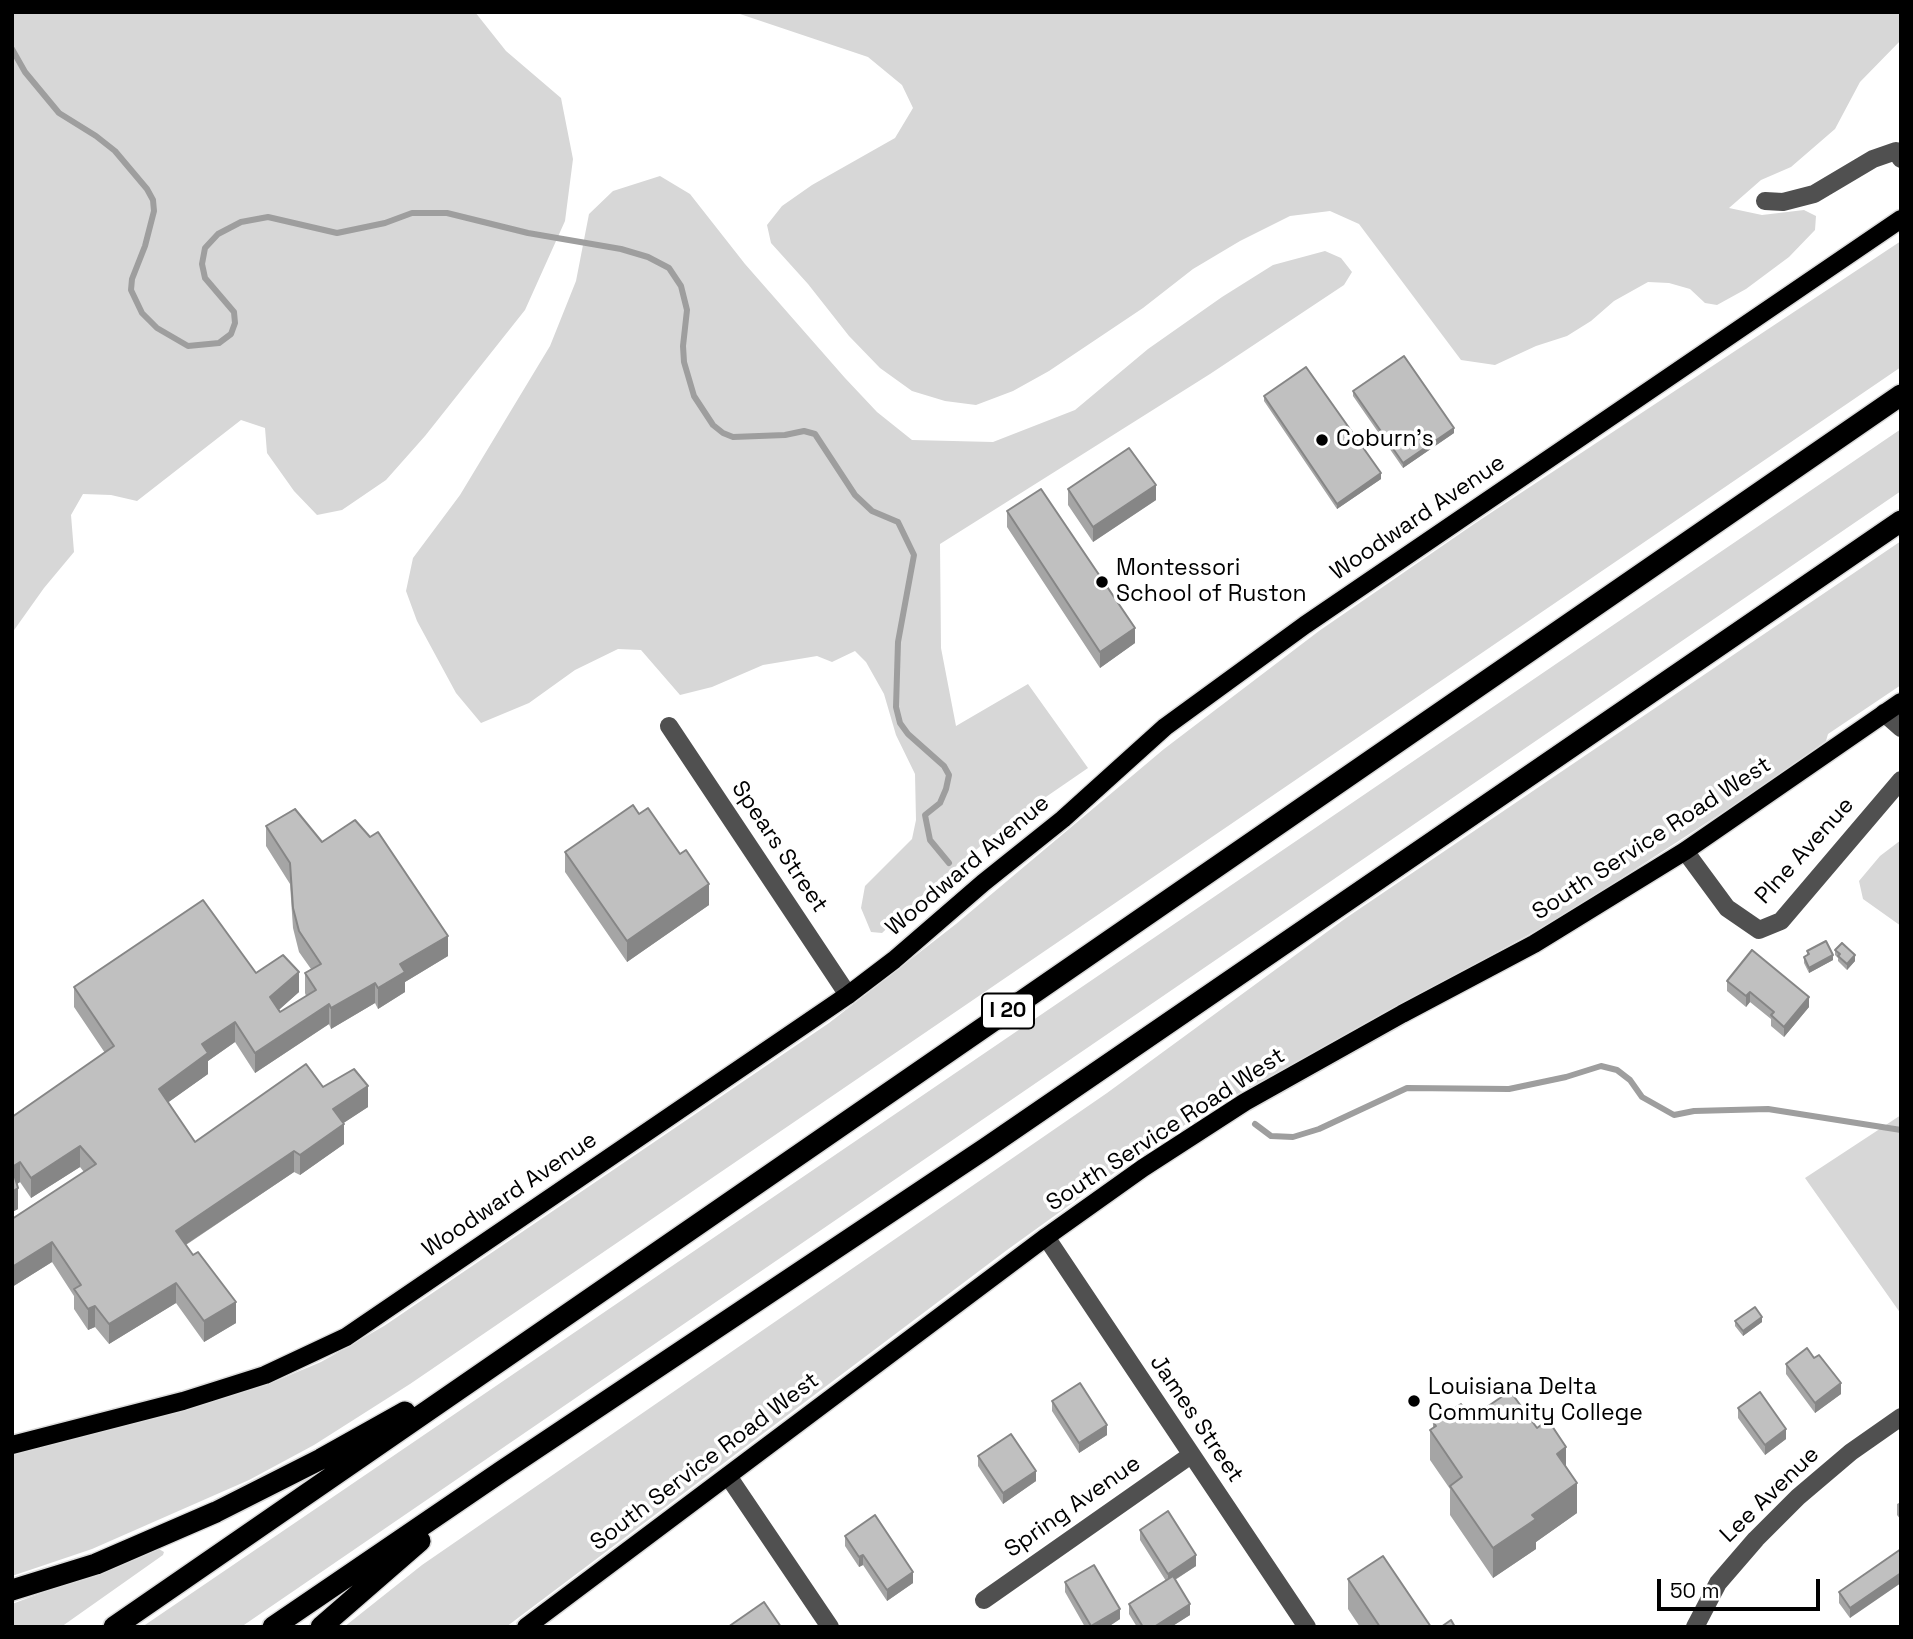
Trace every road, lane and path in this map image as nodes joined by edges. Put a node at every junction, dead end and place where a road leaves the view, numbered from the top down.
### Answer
1 (1901, 159) edge
2 (1765, 201) dead end
3 (1901, 219) edge
4 (1901, 395) edge
5 (1901, 521) edge
6 (1901, 702) edge
7 (1884, 713) junction
8 (669, 726) dead end
9 (1901, 729) edge
10 (1901, 780) edge
11 (1685, 851) junction
12 (848, 995) junction
13 (1046, 1237) junction
14 (526, 1344) junction
15 (1901, 1417) edge
16 (12, 1445) edge
17 (1191, 1455) junction
18 (502, 1471) junction
19 (728, 1476) junction
20 (12, 1590) edge
21 (984, 1600) dead end
22 (114, 1627) edge
23 (273, 1627) edge
24 (321, 1627) edge
25 (526, 1627) edge
26 (830, 1627) edge
27 (1307, 1627) edge
28 (1695, 1627) edge

1 - 2 street
3 - 12 main road, Woodward Avenue
4 - 14 highway, I 20
5 - 18 highway
6 - 7 main road, South Service Road West
7 - 9 street
7 - 11 main road, South Service Road West
8 - 12 street, Spears Street
10 - 11 street, PIne Avenue
11 - 13 main road, South Service Road West
12 - 16 main road, Woodward Avenue
13 - 17 street, James Street
13 - 19 main road, South Service Road West
14 - 20 highway
14 - 22 highway, I 20
15 - 28 street, Lee Avenue
17 - 21 street, Spring Avenue
17 - 27 street, James Street
18 - 23 highway
18 - 24 highway
19 - 25 main road, South Service Road West
19 - 26 street

